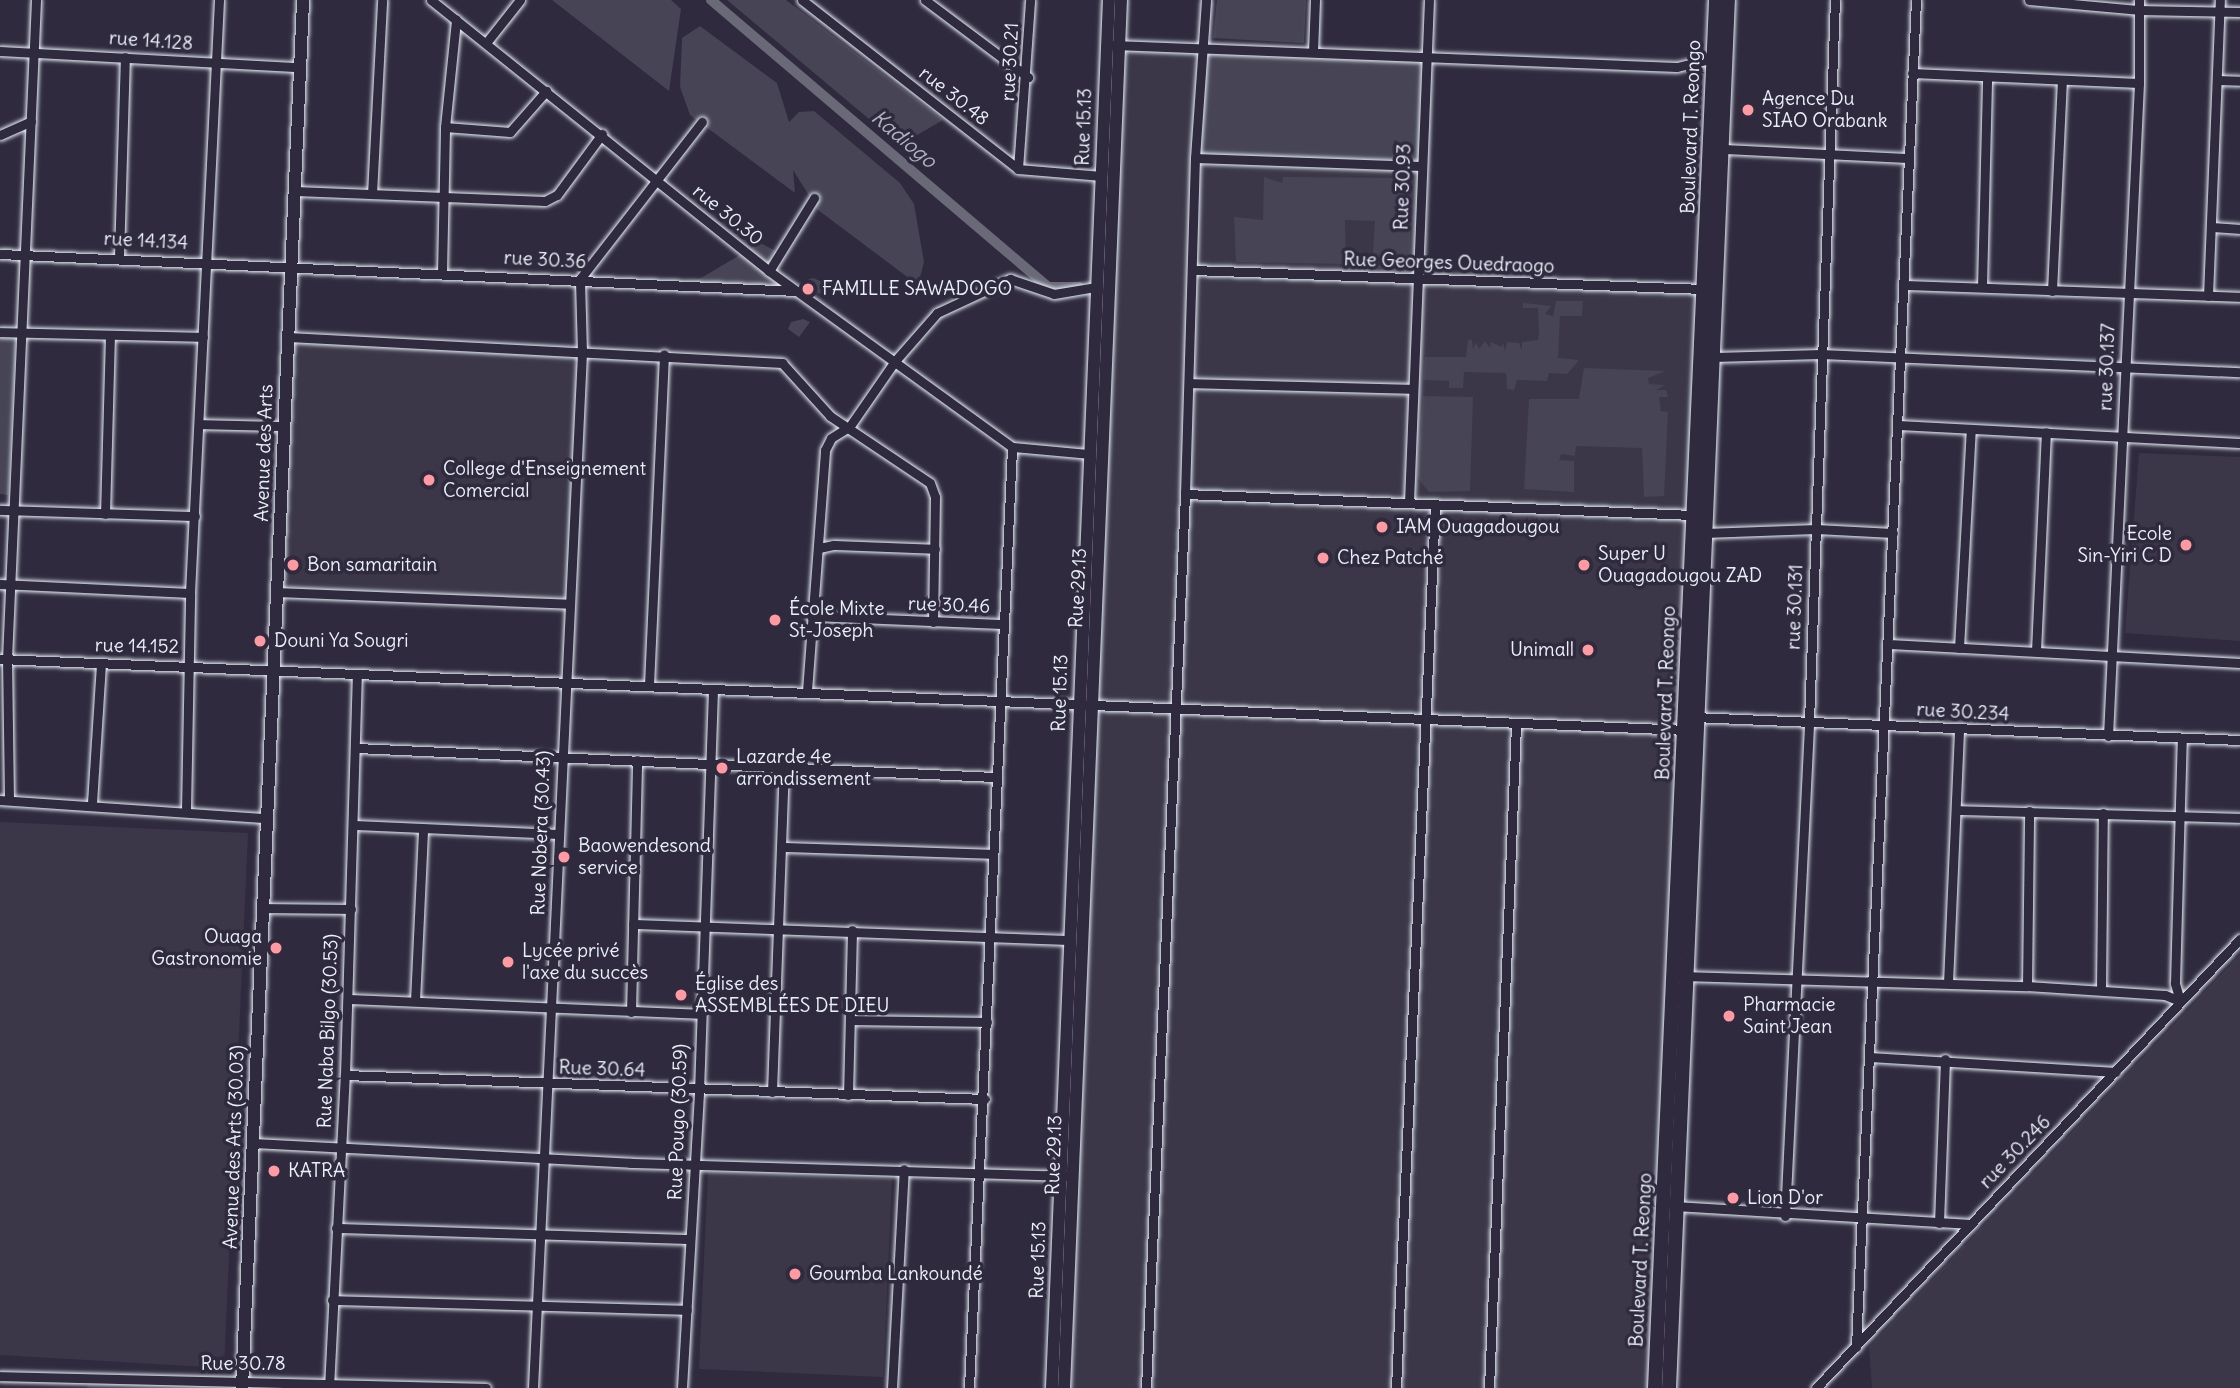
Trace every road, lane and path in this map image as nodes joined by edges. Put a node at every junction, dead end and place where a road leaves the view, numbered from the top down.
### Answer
1 (36, 0) edge
2 (219, 0) edge
3 (303, 0) edge
4 (382, 0) edge
5 (430, 0) edge
6 (520, 0) edge
7 (802, 0) edge
8 (925, 0) edge
9 (1030, 0) edge
10 (1109, 0) edge
11 (1121, 0) edge
12 (1206, 0) edge
13 (1315, 0) edge
14 (1429, 0) edge
15 (1716, 0) edge
16 (1727, 0) edge
17 (1835, 0) edge
18 (1916, 0) edge
19 (2029, 0) edge
20 (2139, 0) edge
21 (2220, 0) edge
22 (2138, 10) junction
23 (2219, 12) junction
24 (2240, 12) edge
25 (456, 20) junction
26 (486, 43) junction
27 (1105, 44) junction
28 (1119, 45) junction
29 (1205, 48) junction
30 (0, 51) edge
31 (34, 52) junction
32 (1313, 52) junction
33 (1728, 53) junction
34 (124, 57) junction
35 (1426, 57) junction
36 (1712, 58) junction
37 (215, 63) junction
38 (299, 67) junction
39 (1912, 73) junction
40 (1028, 77) junction
41 (1987, 77) junction
42 (2062, 80) junction
43 (2217, 80) junction
44 (2240, 81) edge
45 (2139, 83) junction
46 (546, 91) junction
47 (31, 121) junction
48 (702, 122) dead end
49 (445, 127) junction
50 (602, 134) junction
51 (0, 135) edge
52 (1724, 149) junction
53 (1832, 155) junction
54 (1195, 158) junction
55 (1906, 158) junction
56 (1421, 166) junction
57 (1018, 169) junction
58 (1102, 176) junction
59 (657, 181) junction
60 (295, 191) junction
61 (372, 194) junction
62 (444, 198) junction
63 (814, 198) dead end
64 (2213, 227) junction
65 (2240, 229) edge
66 (0, 254) edge
67 (27, 255) junction
68 (119, 257) junction
69 (208, 262) junction
70 (291, 267) junction
71 (1193, 270) junction
72 (769, 271) junction
73 (442, 273) junction
74 (580, 279) junction
75 (1418, 280) junction
76 (1903, 285) junction
77 (1096, 287) junction
78 (1982, 287) junction
79 (1704, 289) junction
80 (797, 291) junction
81 (2052, 291) junction
82 (2127, 293) junction
83 (2208, 296) junction
84 (2240, 297) edge
85 (0, 332) edge
86 (23, 333) junction
87 (110, 336) junction
88 (203, 337) junction
89 (288, 337) junction
90 (582, 352) junction
91 (664, 354) junction
92 (1821, 354) junction
93 (1714, 357) junction
94 (1898, 357) junction
95 (895, 361) junction
96 (2125, 365) junction
97 (2240, 372) edge
98 (1189, 383) junction
99 (1413, 389) junction
100 (200, 424) junction
101 (1898, 425) junction
102 (284, 426) junction
103 (850, 426) junction
104 (1971, 429) junction
105 (2046, 432) junction
106 (2122, 436) junction
107 (2240, 443) edge
108 (1012, 447) junction
109 (1088, 454) junction
110 (1185, 494) junction
111 (1409, 502) junction
112 (1435, 505) junction
113 (0, 510) edge
114 (15, 511) junction
115 (104, 514) junction
116 (1692, 514) junction
117 (195, 516) junction
118 (1816, 529) junction
119 (1704, 533) junction
120 (1893, 533) junction
121 (818, 548) junction
122 (935, 549) junction
123 (0, 584) edge
124 (12, 584) junction
125 (276, 592) junction
126 (190, 593) junction
127 (570, 604) junction
128 (811, 616) junction
129 (933, 622) junction
130 (1002, 624) junction
131 (1889, 644) junction
132 (1959, 648) junction
133 (2036, 651) junction
134 (2112, 655) junction
135 (4, 659) edge
136 (101, 663) junction
137 (2240, 663) edge
138 (191, 664) junction
139 (273, 669) junction
140 (357, 675) junction
141 (565, 683) junction
142 (649, 685) junction
143 (713, 689) junction
144 (807, 691) junction
145 (1001, 700) junction
146 (1085, 704) junction
147 (1176, 708) junction
148 (1423, 720) junction
149 (1809, 722) junction
150 (1516, 724) junction
151 (1691, 724) junction
152 (1885, 725) junction
153 (1959, 730) junction
154 (2108, 736) junction
155 (2182, 738) junction
156 (2240, 740) edge
157 (356, 748) junction
158 (562, 758) junction
159 (637, 760) junction
160 (711, 763) junction
161 (784, 766) junction
162 (995, 777) junction
163 (5, 800) edge
164 (92, 803) junction
165 (186, 810) junction
166 (1955, 810) junction
167 (2029, 811) junction
168 (2103, 813) junction
169 (2177, 816) junction
170 (265, 818) junction
171 (2240, 818) edge
172 (354, 825) junction
173 (423, 829) junction
174 (559, 834) junction
175 (782, 847) junction
176 (992, 853) junction
177 (262, 908) junction
178 (351, 909) junction
179 (633, 924) junction
180 (705, 927) junction
181 (779, 928) junction
182 (852, 930) junction
183 (993, 935) junction
184 (2240, 939) edge
185 (1070, 940) junction
186 (1680, 976) junction
187 (1795, 978) junction
188 (1875, 980) junction
189 (1948, 983) junction
190 (2026, 986) junction
191 (2101, 990) junction
192 (348, 999) junction
193 (415, 1001) junction
194 (2180, 1001) junction
195 (552, 1009) junction
196 (631, 1012) junction
197 (700, 1014) junction
198 (850, 1020) junction
199 (987, 1021) junction
200 (1870, 1057) junction
201 (1945, 1059) junction
202 (2116, 1072) junction
203 (345, 1075) junction
204 (547, 1084) junction
205 (699, 1091) junction
206 (772, 1092) junction
207 (848, 1095) junction
208 (985, 1099) junction
209 (253, 1143) junction
210 (341, 1149) junction
211 (542, 1160) junction
212 (695, 1165) junction
213 (904, 1169) junction
214 (982, 1173) junction
215 (1067, 1176) junction
216 (1675, 1206) junction
217 (1785, 1216) junction
218 (1864, 1220) junction
219 (1939, 1223) junction
220 (1970, 1224) junction
221 (336, 1228) junction
222 (538, 1235) junction
223 (690, 1239) junction
224 (332, 1300) junction
225 (536, 1306) junction
226 (687, 1310) junction
227 (1856, 1347) junction
228 (0, 1376) edge
229 (15, 1376) junction
230 (87, 1384) edge
231 (242, 1384) edge
232 (1819, 1384) edge
233 (329, 1385) edge
234 (449, 1387) edge
235 (15, 1388) edge
236 (486, 1388) edge
237 (533, 1388) edge
238 (682, 1388) edge
239 (892, 1388) edge
240 (969, 1388) edge
241 (1052, 1388) edge
242 (1064, 1388) edge
243 (1146, 1388) edge
244 (1396, 1388) edge
245 (1489, 1388) edge
246 (1655, 1388) edge
247 (1669, 1388) edge
248 (1831, 1388) edge

1 - 31 street
2 - 37 street
3 - 38 main road, Avenue des Arts
4 - 61 street
5 - 25 street, rue 30.30
6 - 26 street
7 - 57 street, rue 30.48
8 - 40 street
9 - 40 street, rue 30.21
10 - 27 main road, Rue 15.13
11 - 28 main road, Rue 29.13
12 - 29 street
13 - 32 street
14 - 35 street, Rue 30.93
15 - 36 main road, Boulevard T. Reongo
16 - 33 main road, Boulevard T. Reongo
17 - 53 street, rue 30.131
18 - 39 street
19 - 22 street
20 - 22 street, rue 30.137
21 - 23 street
22 - 23 street
22 - 45 street, rue 30.137
23 - 24 street
23 - 43 street
25 - 26 street, rue 30.30
25 - 49 street
26 - 46 street, rue 30.30
27 - 28 street
27 - 58 main road, Rue 15.13
28 - 29 street
28 - 146 main road, Rue 29.13
29 - 32 street
29 - 54 street
30 - 31 street, rue 14.128
31 - 34 street, rue 14.128
31 - 47 street
32 - 35 street
33 - 36 street
33 - 52 main road, Boulevard T. Reongo
34 - 37 street, rue 14.128
34 - 68 street
35 - 36 street
35 - 56 street, Rue 30.93
36 - 79 main road, Boulevard T. Reongo
37 - 38 street, rue 14.128
37 - 69 street
38 - 60 main road, Avenue des Arts
39 - 41 street
39 - 55 street
40 - 57 street, rue 30.21
41 - 42 street
41 - 78 street
42 - 45 street
42 - 81 street
43 - 44 street
43 - 64 street
45 - 82 street, rue 30.137
46 - 49 street
46 - 50 street, rue 30.30
47 - 51 street
47 - 67 street
48 - 59 street
49 - 62 street
50 - 59 street, rue 30.30
50 - 62 street
52 - 53 street
52 - 93 main road, Boulevard T. Reongo
53 - 55 street
53 - 92 street, rue 30.131
54 - 56 street
54 - 71 street
55 - 76 street
56 - 75 street, Rue 30.93
57 - 58 street
58 - 77 main road, Rue 15.13
59 - 72 street, rue 30.30
59 - 74 street
60 - 61 street
60 - 70 main road, Avenue des Arts
61 - 62 street
62 - 73 street
63 - 72 street
64 - 65 street
64 - 83 street
66 - 67 street, rue 14.134
67 - 68 street, rue 14.134
67 - 86 street
68 - 69 street, rue 14.134
69 - 70 street, rue 14.134
69 - 88 street
70 - 73 street, rue 30.36
70 - 89 main road, Avenue des Arts
71 - 75 street, Rue Georges Ouedraogo
71 - 98 street
72 - 80 street, rue 30.30
73 - 74 street, rue 30.36
74 - 80 street, rue 30.36
74 - 90 street, Rue Nobera (30.43)
75 - 79 street, Rue Georges Ouedraogo
75 - 99 street, Rue 30.93
76 - 78 street
76 - 94 street
77 - 95 street
77 - 109 main road, Rue 15.13
78 - 81 street
79 - 116 main road, Boulevard T. Reongo
80 - 95 street, rue 30.30
81 - 82 street
82 - 83 street
82 - 96 street, rue 30.137
83 - 84 street
85 - 86 street
86 - 87 street
86 - 114 street
87 - 88 street
87 - 115 street
88 - 100 street
89 - 90 street
89 - 102 main road, Avenue des Arts
90 - 91 street
90 - 127 street, Rue Nobera (30.43)
91 - 103 street
91 - 142 street
92 - 93 street
92 - 94 street
92 - 118 street, rue 30.131
93 - 119 main road, Boulevard T. Reongo
94 - 96 street
94 - 101 street
95 - 103 street
95 - 108 street, rue 30.30
96 - 97 street
96 - 106 street, rue 30.137
98 - 99 street
98 - 110 street
99 - 111 street, Rue 30.93
100 - 102 street
100 - 117 street
101 - 104 street
101 - 120 street
102 - 125 main road, Avenue des Arts
103 - 121 street
103 - 122 street
104 - 105 street
104 - 132 street
105 - 106 street
105 - 133 street
106 - 107 street
106 - 134 street, rue 30.137
108 - 109 street
108 - 130 street
109 - 146 main road, Rue 15.13
110 - 111 street
110 - 147 street
111 - 112 street
112 - 116 street
112 - 148 street
113 - 114 street
114 - 115 street
114 - 124 street
115 - 117 street
116 - 151 main road, Boulevard T. Reongo
117 - 126 street
118 - 119 street
118 - 120 street
118 - 149 street, rue 30.131
119 - 151 main road, Boulevard T. Reongo
120 - 131 street
121 - 122 street
121 - 128 street
122 - 129 street
123 - 124 street
124 - 126 street
124 - 135 street
125 - 127 street
125 - 139 main road, Avenue des Arts
126 - 138 street
127 - 141 street, Rue Nobera (30.43)
128 - 129 street, rue 30.46
128 - 144 street
129 - 130 street, rue 30.46
130 - 145 street
131 - 132 street
131 - 152 street
132 - 133 street
133 - 134 street
134 - 137 street
134 - 154 street, rue 30.137
135 - 136 street, rue 14.152
135 - 163 street
136 - 138 street, rue 14.152
136 - 164 street
138 - 139 street, rue 14.152
138 - 165 street
139 - 140 street, rue 14.152
139 - 170 main road, Avenue des Arts
140 - 141 street, rue 14.152
140 - 157 street, Rue Naba Bilgo (30.53)
141 - 142 street, rue 14.152
141 - 158 street, Rue Nobera (30.43)
142 - 143 street, rue 14.152
143 - 144 street, rue 14.152
143 - 160 street, Rue Pougo (30.59)
144 - 145 street, rue 14.152
145 - 146 street, rue 30.234
145 - 162 street
146 - 147 street, rue 30.234
146 - 185 main road, Rue 15.13
146 - 215 main road, Rue 29.13
147 - 148 street, rue 30.234
147 - 243 street
148 - 150 street, rue 30.234
148 - 244 street
149 - 151 street, rue 30.234
149 - 152 street, rue 30.234
149 - 187 street, rue 30.131
150 - 151 street, rue 30.234
150 - 245 street
151 - 186 main road, Boulevard T. Reongo
152 - 153 street, rue 30.234
152 - 188 street
153 - 154 street, rue 30.234
153 - 166 street
154 - 155 street, rue 30.234
155 - 156 street, rue 30.234
155 - 169 street
157 - 158 street
157 - 172 street, Rue Naba Bilgo (30.53)
158 - 159 street
158 - 174 street, Rue Nobera (30.43)
159 - 160 street
159 - 179 street
160 - 161 street
160 - 180 street, Rue Pougo (30.59)
161 - 162 street
161 - 175 street
162 - 176 street
163 - 164 street
164 - 165 street
165 - 170 street
166 - 167 street
166 - 189 street
167 - 168 street
167 - 190 street
168 - 169 street
168 - 191 street
169 - 171 street
169 - 194 street
170 - 177 main road, Avenue des Arts
172 - 173 street
172 - 178 street, Rue Naba Bilgo (30.53)
173 - 174 street
173 - 193 street
174 - 195 street, Rue Nobera (30.43)
175 - 176 street
175 - 181 street
176 - 183 street
177 - 178 street
177 - 209 main road, Avenue des Arts (30.03)
178 - 192 street, Rue Naba Bilgo (30.53)
179 - 180 street
179 - 196 street
180 - 181 street
180 - 197 street, Rue Pougo (30.59)
181 - 182 street
181 - 206 street
182 - 183 street
182 - 198 street
183 - 185 street
183 - 199 street
184 - 194 street, rue 30.246
185 - 215 main road, Rue 15.13
186 - 187 street
186 - 216 main road, Boulevard T. Reongo
186 - 246 main road, Boulevard T. Reongo
187 - 188 street
187 - 217 street, rue 30.131
188 - 189 street
188 - 200 street
189 - 190 street
190 - 191 street
191 - 194 street
192 - 193 street
192 - 203 street, Rue Naba Bilgo (30.53)
193 - 195 street
194 - 202 street, rue 30.246
195 - 196 street
195 - 204 street, Rue Nobera (30.43)
196 - 197 street
197 - 205 street, Rue Pougo (30.59)
198 - 199 street
198 - 207 street
199 - 208 street
200 - 201 street
200 - 218 street
201 - 202 street
201 - 219 street
202 - 220 street, rue 30.246
203 - 204 street, Rue 30.64
203 - 210 street, Rue Naba Bilgo (30.53)
204 - 205 street, Rue 30.64
204 - 211 street, Rue Nobera (30.43)
205 - 206 street, Rue 30.64
205 - 212 street, Rue Pougo (30.59)
206 - 207 street, Rue 30.64
207 - 208 street, Rue 30.64
208 - 214 street
209 - 210 street
209 - 231 main road, Avenue des Arts (30.03)
210 - 211 street
210 - 221 street, Rue Naba Bilgo (30.53)
211 - 212 street
211 - 222 street, Rue Nobera (30.43)
212 - 213 street
212 - 223 street, Rue Pougo (30.59)
213 - 214 street
213 - 239 street
214 - 215 street
214 - 240 street
215 - 241 main road, Rue 15.13
215 - 242 main road, Rue 29.13
216 - 217 street
216 - 247 main road, Boulevard T. Reongo
217 - 218 street
218 - 219 street
218 - 227 street
219 - 220 street
220 - 227 street, rue 30.246
221 - 222 street
221 - 224 street, Rue Naba Bilgo (30.53)
222 - 223 street
222 - 225 street, Rue Nobera (30.43)
223 - 226 street, Rue Pougo (30.59)
224 - 225 street
224 - 233 street, Rue Naba Bilgo (30.53)
225 - 226 street
225 - 237 street, Rue Nobera (30.43)
226 - 238 street, Rue Pougo (30.59)
227 - 232 street, rue 30.246
228 - 229 street, Rue 30.78
229 - 230 street, Rue 30.78
229 - 235 street
230 - 231 street, Rue 30.78
231 - 233 street, Rue 30.78
232 - 248 street
233 - 234 street, Rue 30.78
234 - 236 street, Rue 30.78

